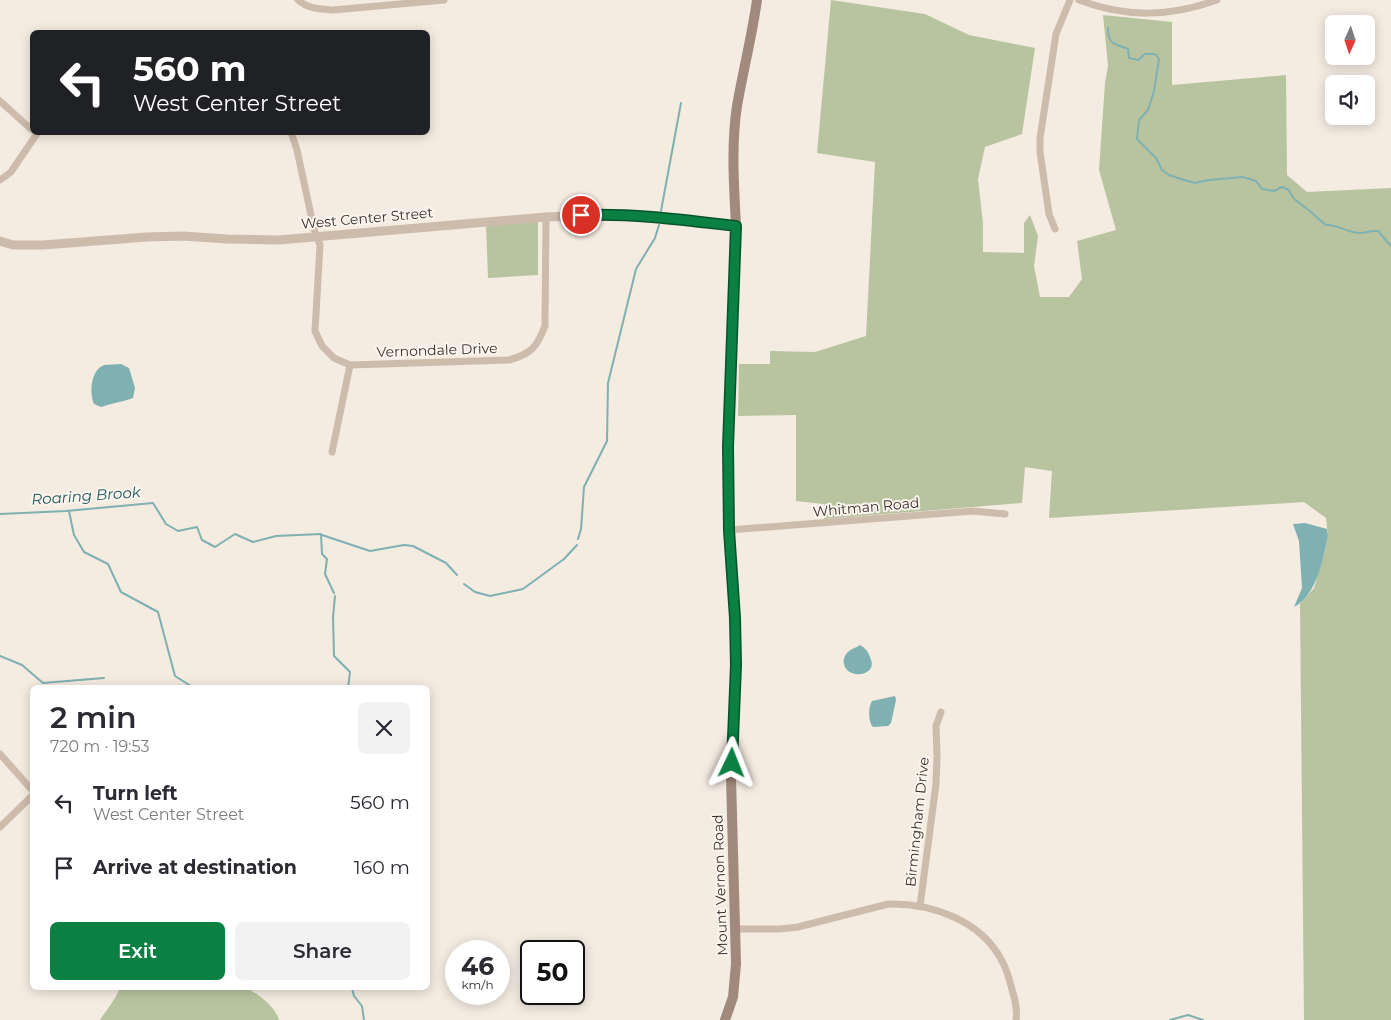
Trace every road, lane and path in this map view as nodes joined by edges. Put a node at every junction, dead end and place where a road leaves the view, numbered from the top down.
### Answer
1 (298, 0) edge
2 (444, 0) edge
3 (757, 0) edge
4 (1070, 0) edge
5 (1079, 0) edge
6 (1217, 0) edge
7 (0, 102) edge
8 (30, 127) edge
9 (34, 135) edge
10 (292, 135) edge
11 (0, 180) edge
12 (546, 217) junction
13 (736, 226) junction
14 (1056, 228) dead end
15 (316, 236) junction
16 (0, 241) edge
17 (350, 364) junction
18 (332, 452) dead end
19 (1005, 514) dead end
20 (729, 530) junction
21 (941, 712) dead end
22 (0, 754) edge
23 (30, 788) edge
24 (30, 798) edge
25 (0, 826) edge
26 (920, 906) junction
27 (734, 929) junction
28 (725, 1020) edge
29 (1016, 1020) edge

1 - 2 street
3 - 13 main road, Mount Vernon Road
4 - 14 street
5 - 6 street
7 - 8 street
9 - 11 street
10 - 15 street, Vernondale Drive
12 - 13 street, West Center Street
12 - 15 street, West Center Street
12 - 17 street, Vernondale Drive
13 - 20 main road, Mount Vernon Road
15 - 16 street, West Center Street
15 - 17 street, Vernondale Drive
17 - 18 street
19 - 20 street, Whitman Road
20 - 27 main road, Mount Vernon Road
21 - 26 street, Birmingham Drive
22 - 23 street
24 - 25 street
26 - 27 street
26 - 29 street
27 - 28 main road, Mount Vernon Road

